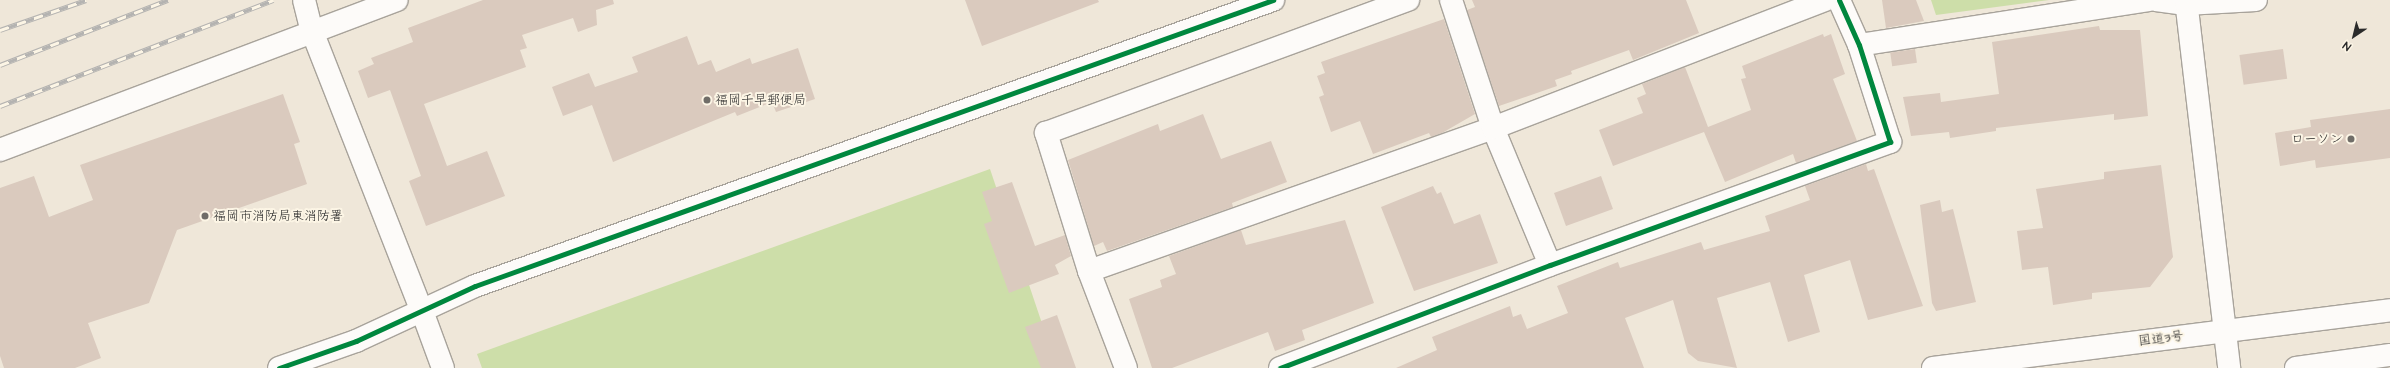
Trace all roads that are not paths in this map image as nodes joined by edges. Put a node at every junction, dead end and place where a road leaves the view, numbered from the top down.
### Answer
1 (304, 0) edge
2 (397, 0) edge
3 (1273, 0) edge
4 (1408, 0) edge
5 (1451, 0) edge
6 (1825, 0) edge
7 (1839, 0) edge
8 (2149, 0) edge
9 (2156, 0) edge
10 (2256, 0) edge
11 (2186, 2) edge
12 (312, 30) junction
13 (1859, 45) junction
14 (1493, 128) junction
15 (0, 150) edge
16 (1550, 265) junction
17 (1089, 270) junction
18 (2390, 310) edge
19 (422, 311) junction
20 (2225, 332) junction
21 (2390, 354) edge
22 (279, 368) edge
23 (443, 368) edge
24 (1126, 368) edge
25 (1280, 368) edge
26 (1932, 368) edge
27 (2229, 368) edge
28 (2296, 368) edge

1 - 12 main road
2 - 12 main road
3 - 19 main road
4 - 17 main road
5 - 14 main road
6 - 14 main road
7 - 13 main road
8 - 13 main road
9 - 11 main road
10 - 11 main road
11 - 20 main road
12 - 15 main road
12 - 19 main road
13 - 16 main road
14 - 16 main road
14 - 17 main road
16 - 25 main road
17 - 24 main road
18 - 20 main road, 国道3号
19 - 22 main road
19 - 23 main road
20 - 26 main road, 国道3号
20 - 27 main road
21 - 28 main road

